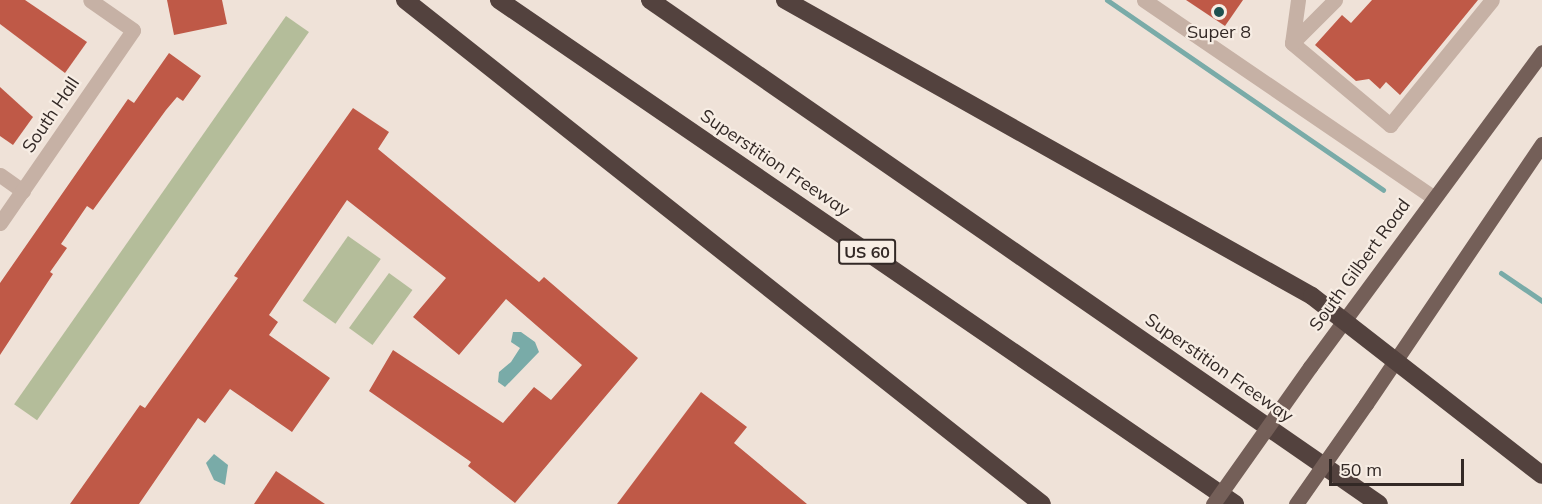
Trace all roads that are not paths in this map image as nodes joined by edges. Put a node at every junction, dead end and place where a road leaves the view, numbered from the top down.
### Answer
1 (90, 0) edge
2 (405, 0) edge
3 (499, 0) edge
4 (650, 0) edge
5 (785, 0) edge
6 (1144, 0) edge
7 (1298, 0) edge
8 (1335, 0) edge
9 (1492, 0) edge
10 (1292, 43) junction
11 (1542, 52) edge
12 (1542, 144) edge
13 (0, 175) edge
14 (23, 191) junction
15 (1434, 198) junction
16 (0, 222) edge
17 (1344, 321) junction
18 (1397, 360) junction
19 (1542, 475) edge
20 (1042, 504) edge
21 (1213, 504) edge
22 (1235, 504) edge
23 (1296, 504) edge
24 (1379, 504) edge

1 - 14 street, South Hall
2 - 20 highway
3 - 22 highway, Superstition Freeway / US 60
4 - 24 highway, Superstition Freeway
5 - 17 highway
6 - 15 street
7 - 10 street
8 - 10 street
9 - 10 street
11 - 15 main road, South Gilbert Road
12 - 18 main road
13 - 14 street
14 - 16 street, South Hall
15 - 17 main road, South Gilbert Road
17 - 18 highway
17 - 21 main road, South Gilbert Road, bridge
18 - 19 highway
18 - 23 main road, bridge

